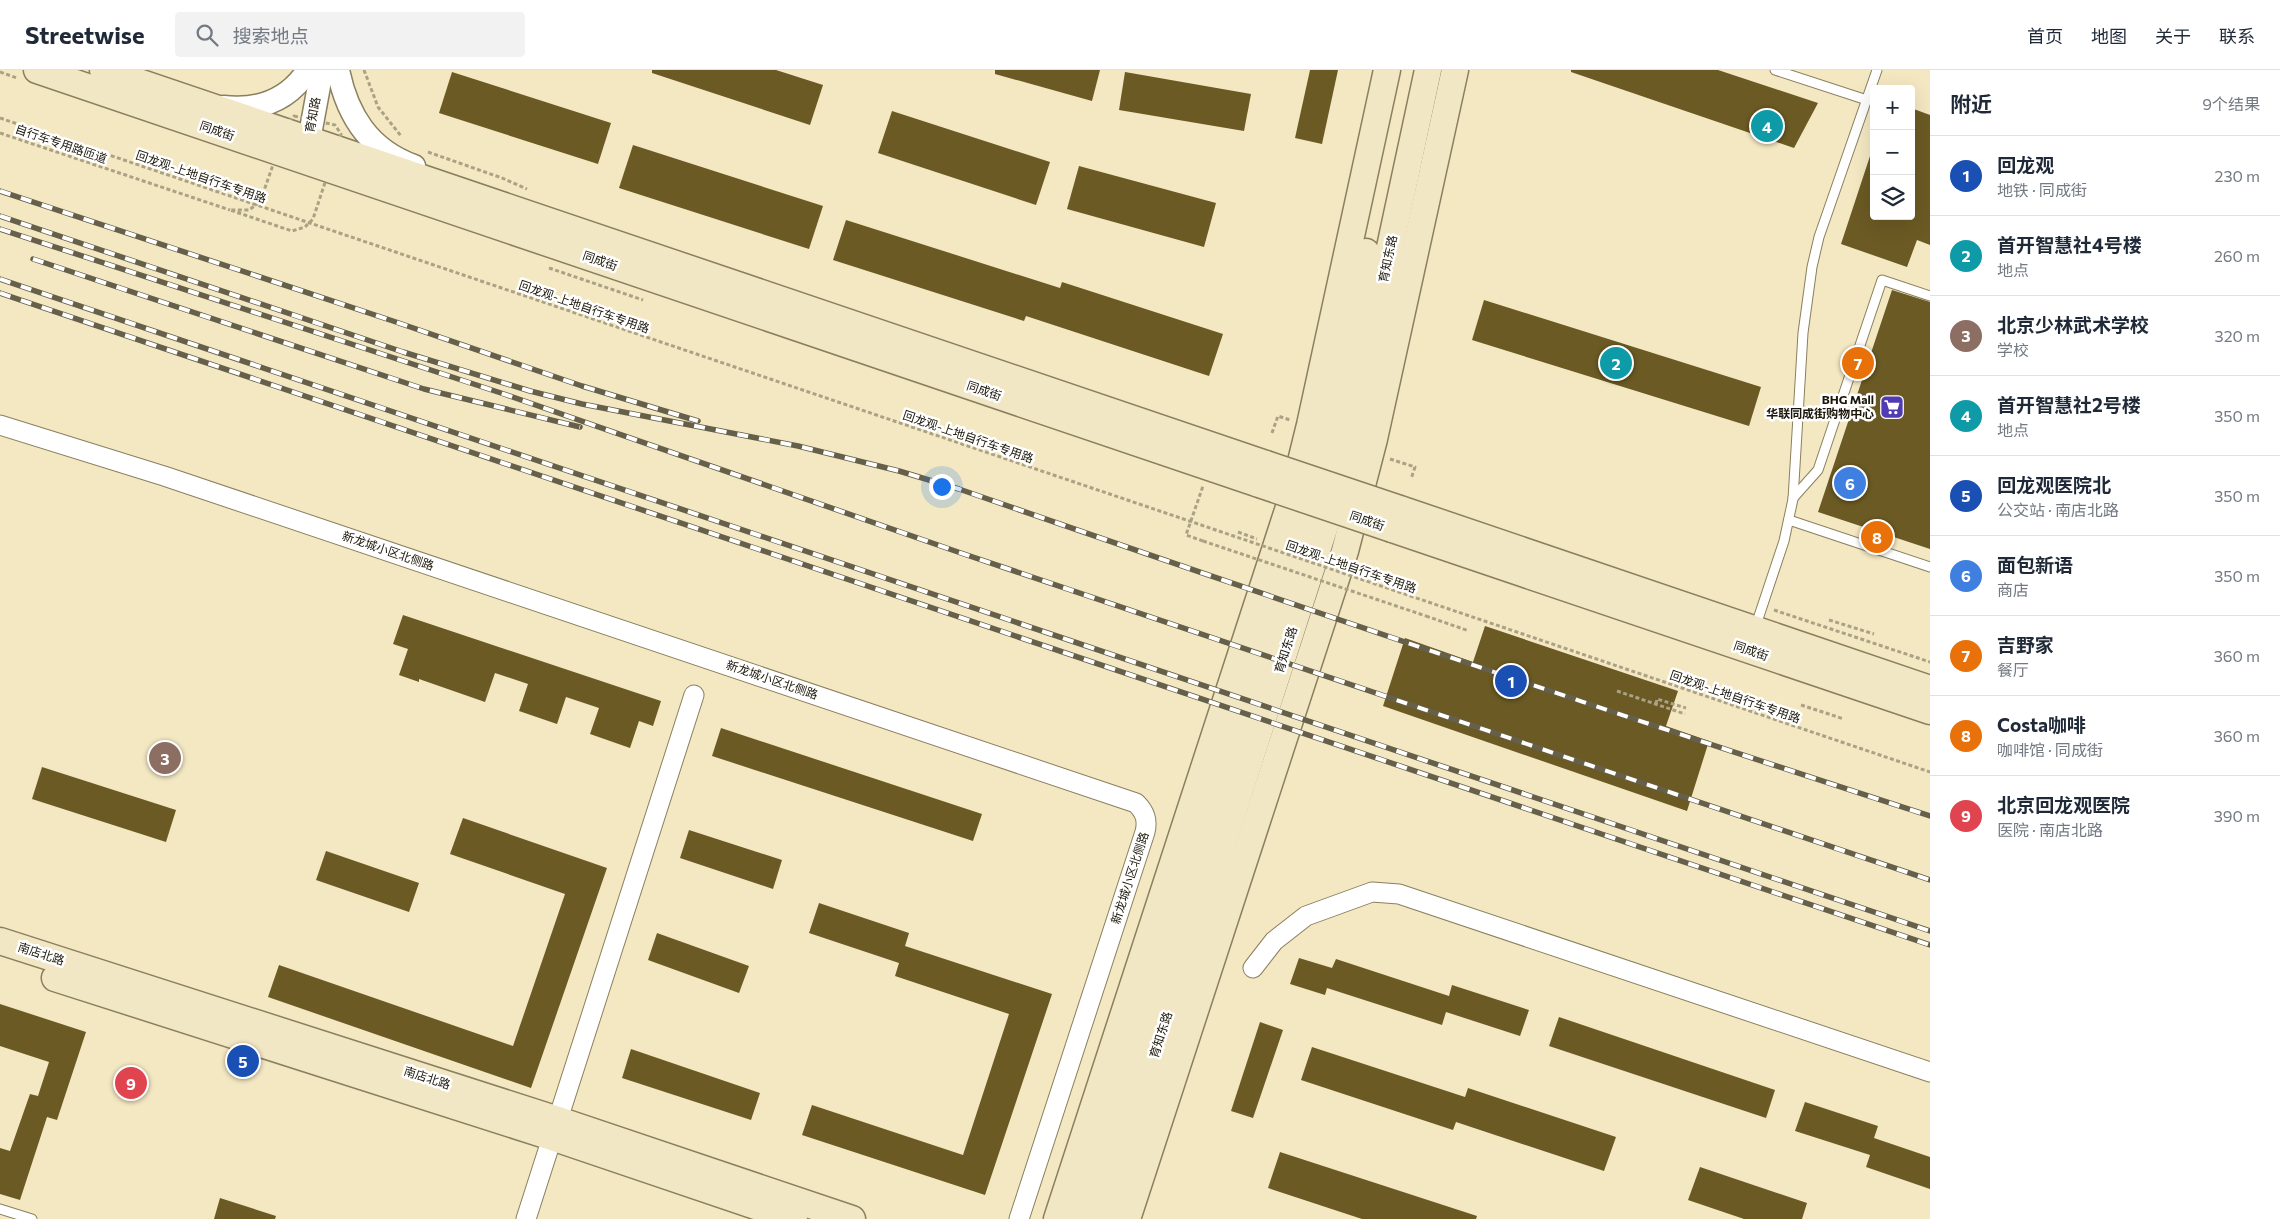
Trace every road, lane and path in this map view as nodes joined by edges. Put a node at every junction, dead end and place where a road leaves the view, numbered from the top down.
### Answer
1 (38, 70) edge
2 (103, 70) edge
3 (308, 70) edge
4 (322, 70) edge
5 (338, 70) edge
6 (1387, 70) edge
7 (1403, 70) edge
8 (1428, 70) edge
9 (1455, 70) edge
10 (1775, 70) edge
11 (1877, 70) edge
12 (183, 97) junction
13 (1867, 100) junction
14 (0, 118) edge
15 (0, 132) edge
16 (305, 150) junction
17 (272, 170) dead end
18 (324, 188) dead end
19 (230, 210) junction
20 (563, 226) junction
21 (1930, 296) edge
22 (1290, 420) dead end
23 (0, 425) edge
24 (1272, 433) dead end
25 (1387, 458) dead end
26 (1262, 474) junction
27 (1411, 479) dead end
28 (1204, 483) dead end
29 (1793, 499) junction
30 (1396, 519) junction
31 (1789, 520) junction
32 (1238, 532) dead end
33 (1257, 539) dead end
34 (1359, 566) dead end
35 (1930, 567) edge
36 (1388, 575) dead end
37 (1829, 620) dead end
38 (1754, 629) junction
39 (1469, 631) dead end
40 (1874, 634) dead end
41 (1930, 689) edge
42 (1617, 691) dead end
43 (694, 695) dead end
44 (1656, 704) junction
45 (1801, 705) dead end
46 (1686, 708) dead end
47 (1930, 711) edge
48 (1684, 714) dead end
49 (1844, 719) dead end
50 (1930, 772) edge
51 (0, 941) edge
52 (0, 960) edge
53 (1253, 968) dead end
54 (1930, 1072) edge
55 (555, 1128) junction
56 (0, 1209) edge
57 (1020, 1214) edge
58 (32, 1219) edge
59 (526, 1219) edge
60 (794, 1219) edge
61 (852, 1219) edge
62 (1057, 1219) edge
63 (1079, 1219) edge
64 (1102, 1219) edge
65 (1127, 1219) edge

1 - 16 main road, 同成街
2 - 12 main road, 同成街
3 - 12 street
4 - 16 street, 育知路
5 - 20 street
6 - 62 main road
7 - 63 main road, 育知东路
8 - 64 main road, 育知东路
9 - 65 main road
10 - 13 lane
11 - 13 lane
12 - 16 main road, 同成街
13 - 29 lane
14 - 50 path, 回龙观-上地自行车专用路, bridge
15 - 19 path, 自行车专用路匝道
16 - 20 main road, 同成街
16 - 26 main road, 同成街
17 - 19 path, 自行车专用路匝道
18 - 19 path, 自行车专用路匝道
20 - 26 main road, 同成街
21 - 29 lane
22 - 24 path
23 - 57 street, 新龙城小区北侧路
25 - 27 path
26 - 30 main road, 同成街, bridge
28 - 39 path, bridge
29 - 31 lane
30 - 38 main road, 同成街
30 - 47 main road, 同成街
31 - 35 lane
31 - 38 lane
32 - 33 path
34 - 36 path
37 - 40 path
38 - 41 main road, 同成街
42 - 44 path
43 - 55 street
44 - 46 path
44 - 48 path
45 - 49 path
51 - 55 main road, 南店北路
52 - 55 main road, 南店北路
53 - 54 street
55 - 59 street
55 - 60 main road, 南店北路
55 - 61 main road, 南店北路
56 - 58 lane

